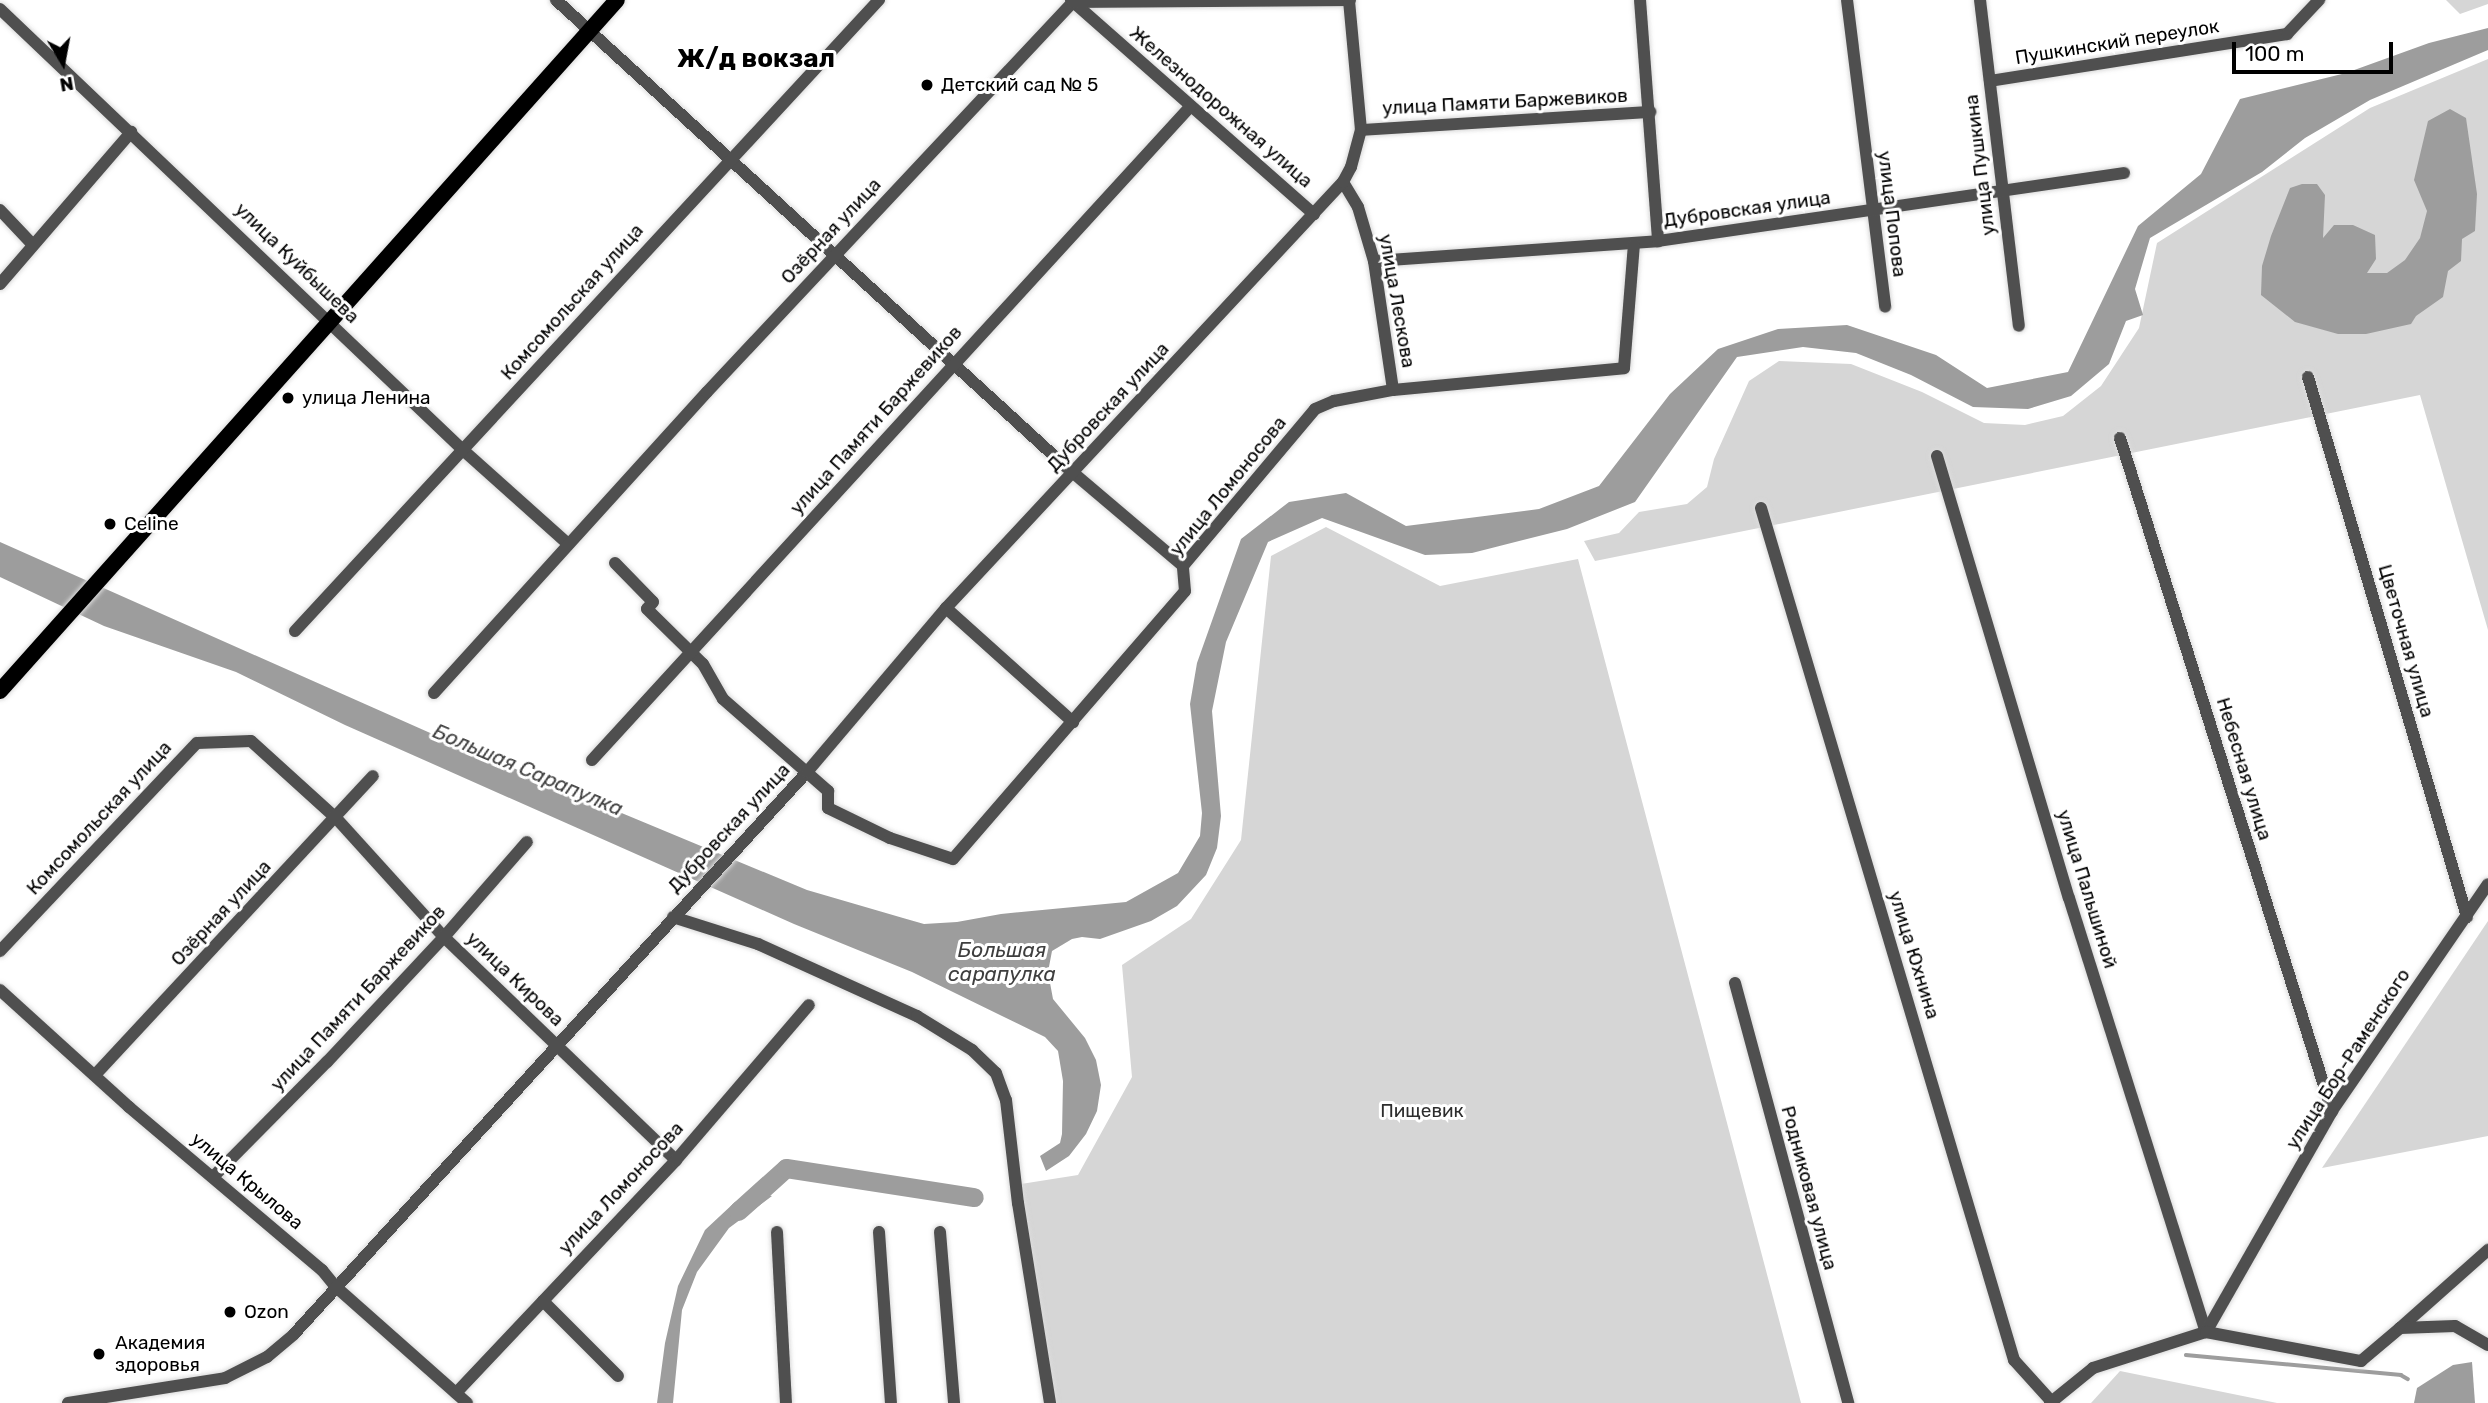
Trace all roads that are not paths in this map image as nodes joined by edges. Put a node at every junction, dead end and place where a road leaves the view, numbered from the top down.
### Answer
1 (556, 0) edge
2 (617, 0) edge
3 (879, 0) edge
4 (1349, 0) edge
5 (1640, 0) edge
6 (1847, 0) edge
7 (1980, 0) edge
8 (2319, 0) edge
9 (1072, 1) edge
10 (0, 9) edge
11 (589, 31) junction
12 (1990, 81) junction
13 (1190, 107) junction
14 (1650, 113) junction
15 (1361, 130) junction
16 (131, 132) junction
17 (730, 158) junction
18 (2124, 173) dead end
19 (1343, 182) junction
20 (2002, 189) junction
21 (0, 210) edge
22 (1872, 211) junction
23 (1314, 214) junction
24 (1658, 241) junction
25 (1634, 244) junction
26 (33, 245) junction
27 (835, 254) junction
28 (1374, 261) junction
29 (0, 284) edge
30 (1885, 307) dead end
31 (330, 321) junction
32 (2019, 326) dead end
33 (953, 364) junction
34 (2308, 377) dead end
35 (1393, 390) junction
36 (2120, 438) dead end
37 (463, 450) junction
38 (1937, 456) dead end
39 (1072, 473) junction
40 (1761, 508) dead end
41 (568, 544) junction
42 (615, 563) dead end
43 (1183, 566) junction
44 (946, 608) junction
45 (295, 631) dead end
46 (692, 652) junction
47 (0, 690) edge
48 (434, 693) dead end
49 (1073, 722) junction
50 (592, 760) dead end
51 (807, 772) junction
52 (373, 776) dead end
53 (336, 818) junction
54 (527, 842) dead end
55 (2488, 884) edge
56 (2467, 916) junction
57 (673, 917) junction
58 (444, 937) junction
59 (0, 951) edge
60 (1735, 983) dead end
61 (0, 990) edge
62 (809, 1004) dead end
63 (556, 1045) junction
64 (95, 1075) junction
65 (2332, 1111) junction
66 (676, 1160) junction
67 (213, 1177) junction
68 (879, 1232) dead end
69 (940, 1232) dead end
70 (777, 1233) dead end
71 (2488, 1250) edge
72 (336, 1287) junction
73 (543, 1301) junction
74 (2400, 1328) junction
75 (2206, 1332) junction
76 (2488, 1345) edge
77 (618, 1376) dead end
78 (456, 1393) junction
79 (2051, 1402) edge
80 (68, 1403) edge
81 (467, 1403) edge
82 (786, 1403) edge
83 (891, 1403) edge
84 (954, 1403) edge
85 (1050, 1403) edge
86 (1848, 1403) edge

1 - 11 street
2 - 11 main road
3 - 17 street, Комсомольская улица
4 - 9 street
4 - 15 street
5 - 14 street
6 - 22 street, улица Попова
7 - 12 street, улица Пушкина
8 - 12 street, Пушкинский переулок
9 - 13 street, Железнодорожная улица
9 - 27 street, Озёрная улица
10 - 16 street, улица Куйбышева
11 - 17 street
11 - 31 main road
12 - 20 street, улица Пушкина
13 - 23 street, Железнодорожная улица
13 - 33 street, улица Памяти Баржевиков
14 - 15 street, улица Памяти Баржевиков
14 - 24 street
15 - 19 street, Дубровская улица
16 - 26 street
16 - 31 street, улица Куйбышева
17 - 27 street
17 - 37 street, Комсомольская улица
18 - 20 street, Дубровская улица
19 - 23 street, Дубровская улица
19 - 28 street, улица Лескова
20 - 22 street, Дубровская улица
20 - 32 street, улица Пушкина
21 - 26 street
22 - 24 street, Дубровская улица
22 - 30 street, улица Попова
23 - 39 street, Дубровская улица
24 - 25 street, Дубровская улица
25 - 28 street, Дубровская улица
25 - 35 street, улица Ломоносова
26 - 29 street
27 - 33 street
27 - 41 street, Озёрная улица
28 - 35 street, улица Лескова
31 - 37 street, улица Куйбышева
31 - 47 main road
33 - 39 street
33 - 46 street, улица Памяти Баржевиков
34 - 56 street, Цветочная улица
35 - 43 street, улица Ломоносова
36 - 65 street, Небесная улица
37 - 41 street, улица Куйбышева
37 - 45 street, Комсомольская улица
38 - 75 street, улица Пальшиной
39 - 43 street
39 - 44 street, Дубровская улица
40 - 79 street, улица Юхнина
41 - 48 street, Озёрная улица
42 - 46 street
43 - 49 street, улица Ломоносова
44 - 49 street
44 - 51 street, Дубровская улица
46 - 50 street, улица Памяти Баржевиков
46 - 51 street
49 - 51 street, улица Ломоносова
51 - 57 street, Дубровская улица
52 - 53 street, Озёрная улица
53 - 58 street, улица Кирова
53 - 59 street, Комсомольская улица
53 - 64 street, Озёрная улица
54 - 58 street, улица Памяти Баржевиков
55 - 56 street, улица Бор-Раменского
56 - 65 street, улица Бор-Раменского
57 - 63 street, Дубровская улица
57 - 85 street
58 - 63 street, улица Кирова
58 - 67 street, улица Памяти Баржевиков
60 - 86 street, Родниковая улица
61 - 64 street, улица Крылова
62 - 66 street, улица Ломоносова
63 - 66 street, улица Кирова
63 - 72 street, Дубровская улица
64 - 67 street, улица Крылова
65 - 75 street, улица Бор-Раменского
66 - 73 street, улица Ломоносова
67 - 72 street, улица Крылова
68 - 83 street
69 - 84 street
70 - 82 street
71 - 74 street
72 - 78 street, улица Крылова
72 - 80 street, Дубровская улица
73 - 77 street
73 - 78 street, улица Ломоносова
74 - 75 street
74 - 76 street
75 - 79 street
78 - 81 street, улица Крылова

